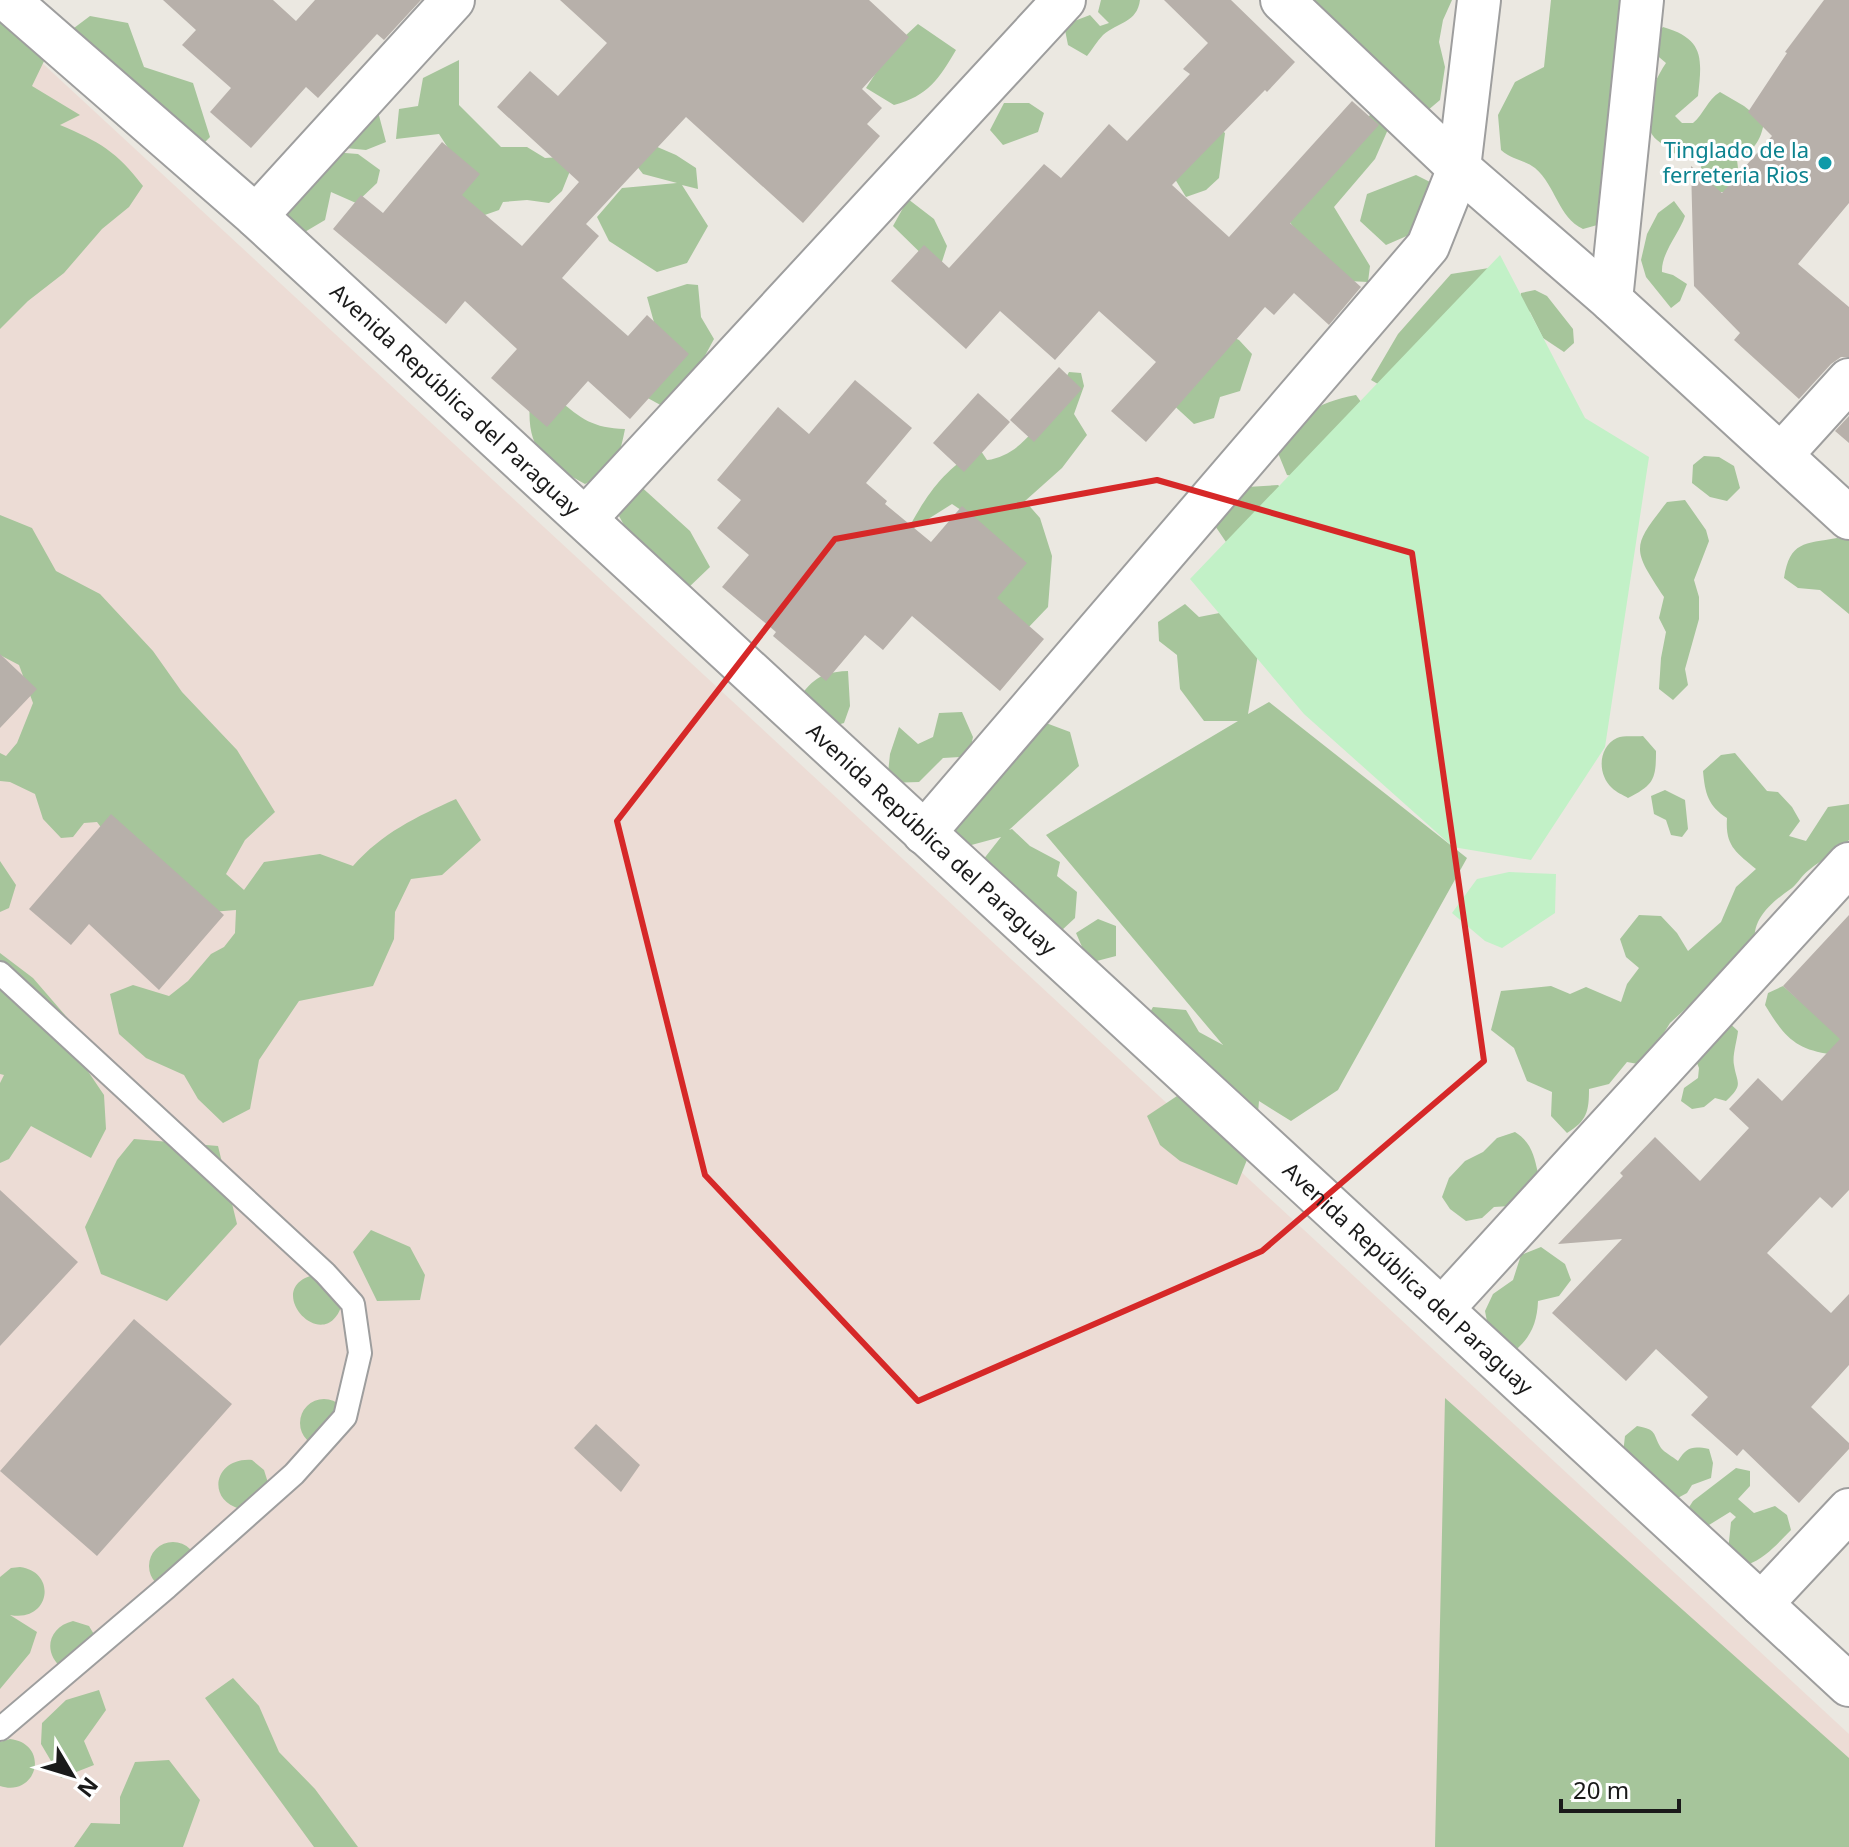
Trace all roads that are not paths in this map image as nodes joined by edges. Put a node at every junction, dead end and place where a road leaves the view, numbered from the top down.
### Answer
1 (8, 0) edge
2 (453, 0) edge
3 (1064, 0) edge
4 (1282, 0) edge
5 (1479, 0) edge
6 (1642, 0) edge
7 (1459, 168) junction
8 (256, 216) junction
9 (1611, 300) junction
10 (1849, 380) edge
11 (1781, 455) junction
12 (586, 518) junction
13 (1849, 518) edge
14 (924, 833) junction
15 (1849, 864) edge
16 (0, 973) edge
17 (1442, 1309) junction
18 (1849, 1510) edge
19 (1761, 1604) junction
20 (1849, 1685) edge
21 (0, 1729) edge

1 - 8 street, Avenida República del Paraguay
2 - 8 street
3 - 12 street
4 - 7 street
5 - 7 street
6 - 9 street
7 - 9 street
7 - 14 street
8 - 12 street, Avenida República del Paraguay
9 - 11 street
10 - 11 street
11 - 13 street
12 - 14 street, Avenida República del Paraguay
14 - 17 street, Avenida República del Paraguay
15 - 17 street
16 - 21 lane
17 - 19 street, Avenida República del Paraguay
18 - 19 street
19 - 20 street, Avenida República del Paraguay

